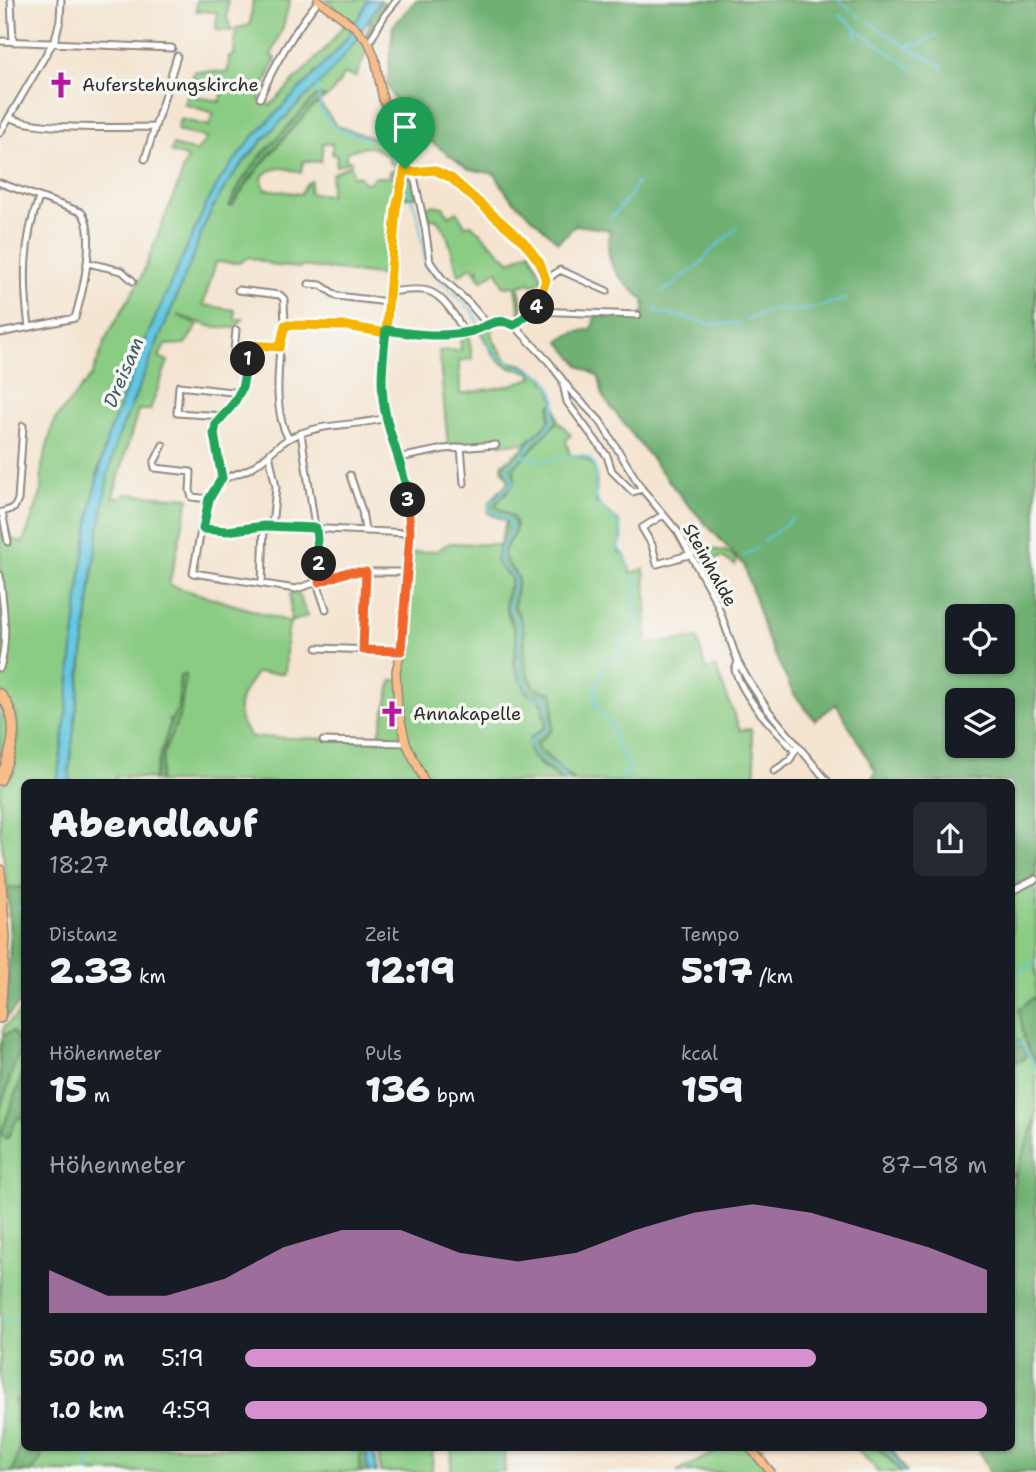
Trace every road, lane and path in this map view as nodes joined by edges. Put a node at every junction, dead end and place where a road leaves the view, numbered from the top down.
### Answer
1 (11, 0) edge
2 (61, 0) edge
3 (319, 0) edge
4 (397, 0) edge
5 (367, 40) junction
6 (0, 41) edge
7 (13, 42) junction
8 (53, 45) junction
9 (172, 48) dead end
10 (177, 56) dead end
11 (260, 99) dead end
12 (9, 117) junction
13 (155, 127) junction
14 (0, 133) edge
15 (145, 159) dead end
16 (407, 171) junction
17 (0, 183) edge
18 (39, 198) junction
19 (88, 263) junction
20 (546, 280) junction
21 (133, 281) dead end
22 (309, 284) dead end
23 (238, 290) dead end
24 (607, 291) dead end
25 (388, 292) junction
26 (388, 302) junction
27 (535, 311) junction
28 (638, 315) dead end
29 (285, 325) junction
30 (486, 325) junction
31 (514, 325) junction
32 (29, 327) junction
33 (236, 330) dead end
34 (386, 331) junction
35 (0, 333) edge
36 (464, 333) junction
37 (280, 347) junction
38 (234, 351) dead end
39 (561, 377) junction
40 (240, 393) junction
41 (222, 416) junction
42 (386, 418) junction
43 (23, 426) dead end
44 (301, 433) junction
45 (288, 438) junction
46 (163, 445) dead end
47 (496, 445) dead end
48 (461, 447) junction
49 (269, 454) junction
50 (399, 458) junction
51 (350, 475) dead end
52 (222, 478) junction
53 (464, 484) dead end
54 (642, 489) junction
55 (209, 499) junction
56 (1, 512) edge
57 (663, 515) junction
58 (264, 526) junction
59 (272, 526) junction
60 (316, 528) junction
61 (203, 529) junction
62 (365, 530) junction
63 (410, 533) junction
64 (8, 542) dead end
65 (692, 554) junction
66 (366, 572) junction
67 (407, 572) junction
68 (0, 575) edge
69 (318, 583) junction
70 (262, 584) junction
71 (326, 609) dead end
72 (317, 649) dead end
73 (363, 650) junction
74 (401, 653) junction
75 (0, 668) edge
76 (0, 694) edge
77 (4, 705) edge
78 (323, 740) dead end
79 (406, 743) junction
80 (12, 748) junction
81 (797, 748) junction
82 (0, 756) edge
83 (774, 771) dead end
84 (424, 779) edge
85 (825, 779) edge
86 (0, 780) edge
87 (0, 870) edge
88 (1036, 879) edge
89 (1015, 890) edge
90 (0, 1017) edge
91 (753, 1451) edge
92 (771, 1472) edge

1 - 7 street
2 - 8 street
3 - 5 main road
3 - 11 street
4 - 5 street
5 - 16 main road
6 - 7 street
7 - 8 street
8 - 9 street
8 - 12 street
10 - 13 street
12 - 13 street
12 - 14 street
13 - 15 street
16 - 20 street
16 - 25 main road
16 - 30 street
17 - 18 street
18 - 19 street
18 - 32 street
19 - 21 street
19 - 32 street
20 - 24 street
20 - 27 street
22 - 26 street
23 - 29 street
25 - 26 main road
25 - 36 street
26 - 34 main road
27 - 28 street
27 - 31 street
29 - 34 street
29 - 37 street
30 - 31 street
30 - 36 street
31 - 39 street, Steinhalde
32 - 35 street
33 - 38 street
34 - 36 street
34 - 42 main road
37 - 40 street
37 - 45 street
39 - 54 street, Steinhalde
39 - 54 street, Steinhalde
40 - 41 street
40 - 41 street
41 - 52 street
42 - 44 street
42 - 50 main road
43 - 56 street
44 - 45 street
44 - 60 street
45 - 49 street
46 - 55 street
47 - 48 street
48 - 50 street
48 - 53 street
49 - 52 street
49 - 59 street
50 - 63 main road
51 - 62 street
52 - 55 street
54 - 57 street, Steinhalde
55 - 61 street
56 - 64 street
57 - 65 street, Steinhalde
57 - 65 street
58 - 59 street
58 - 61 street
58 - 70 street
59 - 60 street
60 - 62 street
60 - 69 street
61 - 70 street
62 - 63 street
63 - 67 main road
65 - 81 street, Steinhalde
66 - 67 street
66 - 69 street
66 - 73 street
67 - 74 main road
68 - 75 street
69 - 70 street
69 - 71 street
72 - 73 street
73 - 74 street
74 - 79 main road
76 - 77 highway
77 - 80 highway
78 - 79 street
79 - 84 main road
80 - 82 highway
80 - 86 highway
81 - 83 street
81 - 85 street, Steinhalde
87 - 90 highway
88 - 89 street
91 - 92 main road

